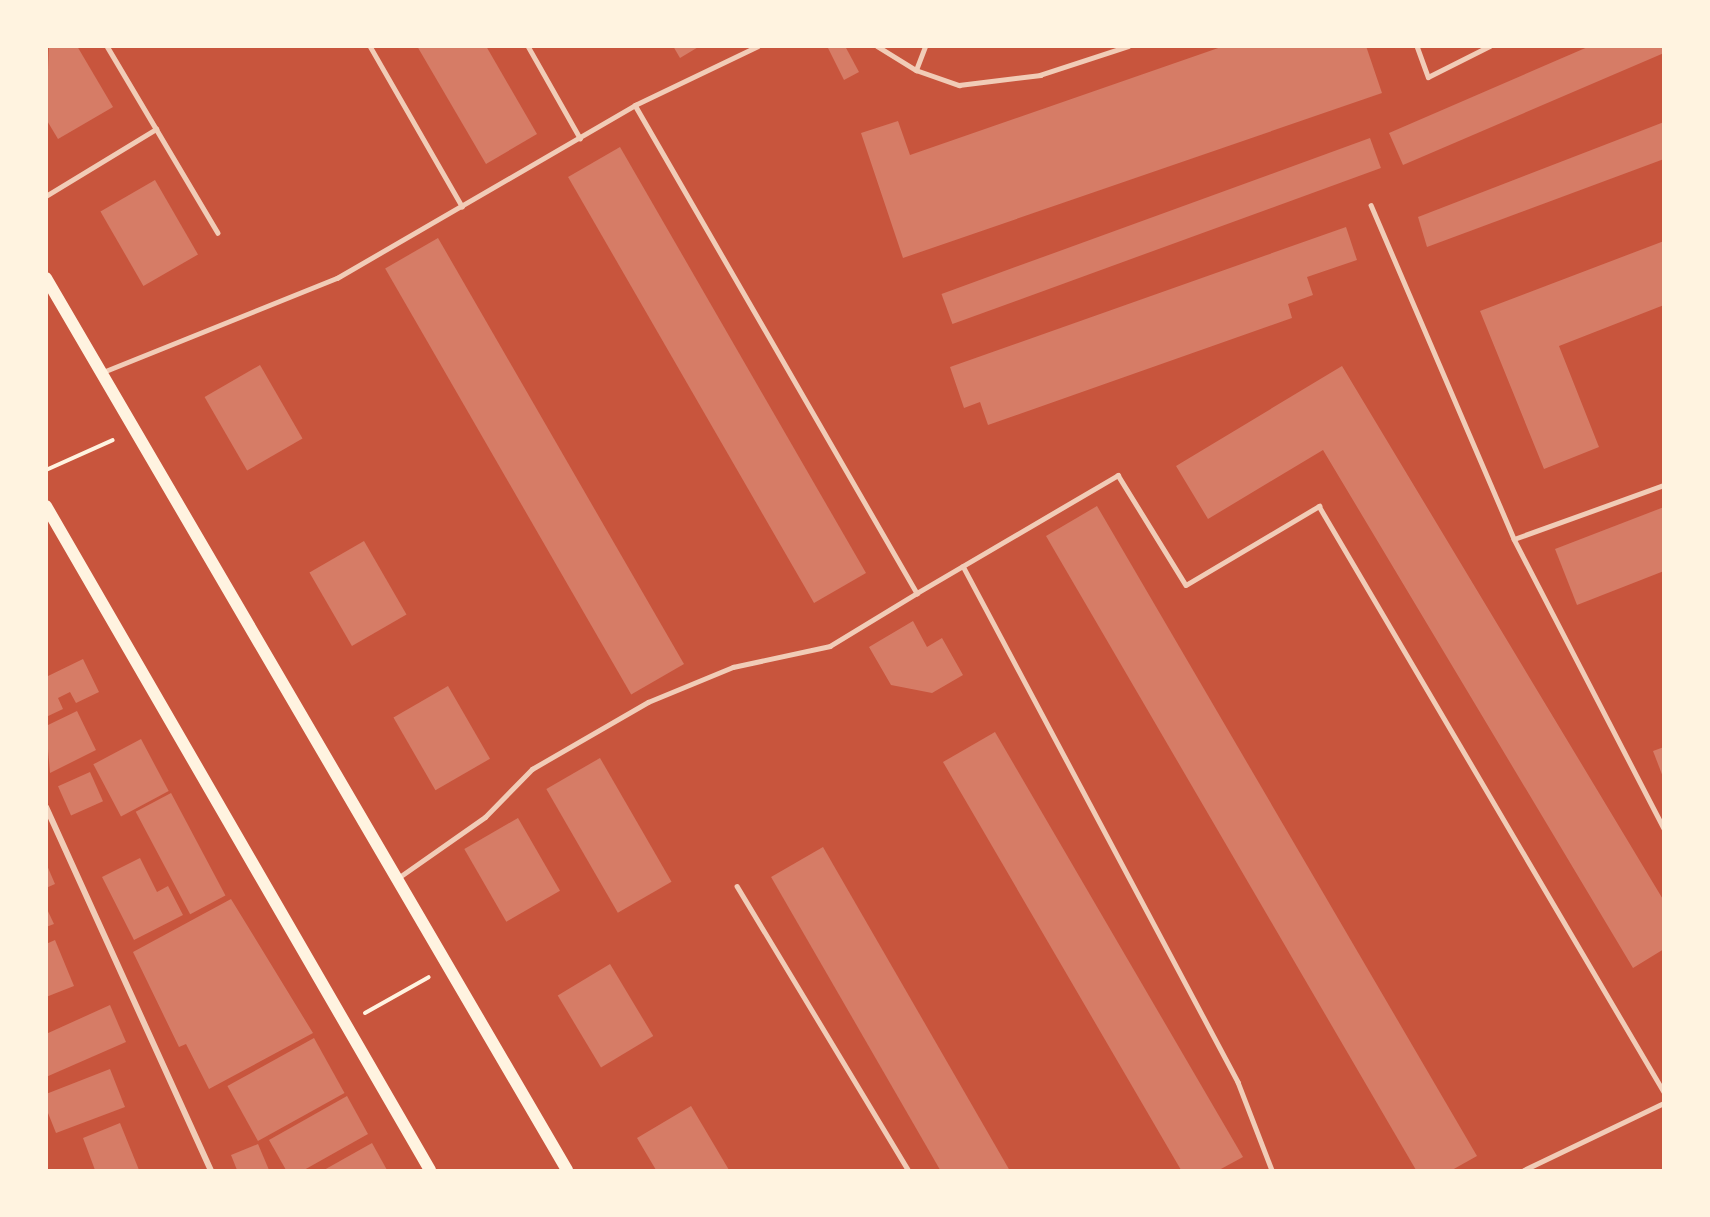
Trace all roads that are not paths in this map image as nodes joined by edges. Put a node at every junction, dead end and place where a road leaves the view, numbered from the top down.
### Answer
1 (107, 46) edge
2 (370, 46) edge
3 (528, 46) edge
4 (758, 46) edge
5 (877, 46) edge
6 (926, 46) edge
7 (1128, 46) edge
8 (1417, 46) edge
9 (1490, 46) edge
10 (916, 70) junction
11 (635, 105) junction
12 (156, 129) junction
13 (580, 138) junction
14 (46, 196) edge
15 (1371, 205) dead end
16 (462, 206) junction
17 (218, 233) dead end
18 (46, 278) edge
19 (103, 372) junction
20 (1664, 485) edge
21 (46, 506) edge
22 (1514, 539) junction
23 (963, 566) junction
24 (917, 593) junction
25 (46, 807) edge
26 (1664, 828) edge
27 (397, 879) junction
28 (737, 886) dead end
29 (1664, 1092) edge
30 (1664, 1103) edge
31 (211, 1170) edge
32 (430, 1170) edge
33 (567, 1170) edge
34 (908, 1170) edge
35 (1272, 1170) edge
36 (1524, 1170) edge

1 - 12 lane
2 - 16 lane
3 - 13 lane
4 - 11 lane
5 - 10 lane
6 - 10 lane
7 - 10 lane
8 - 9 lane
11 - 13 lane
11 - 24 lane
12 - 14 lane
12 - 17 lane
13 - 16 lane
15 - 22 lane
16 - 19 lane
18 - 19 main road
19 - 27 main road
20 - 22 lane
21 - 32 main road
22 - 26 lane
23 - 24 lane
23 - 29 lane
23 - 35 lane
24 - 27 lane
25 - 31 street
27 - 33 main road
28 - 34 lane
30 - 36 lane

